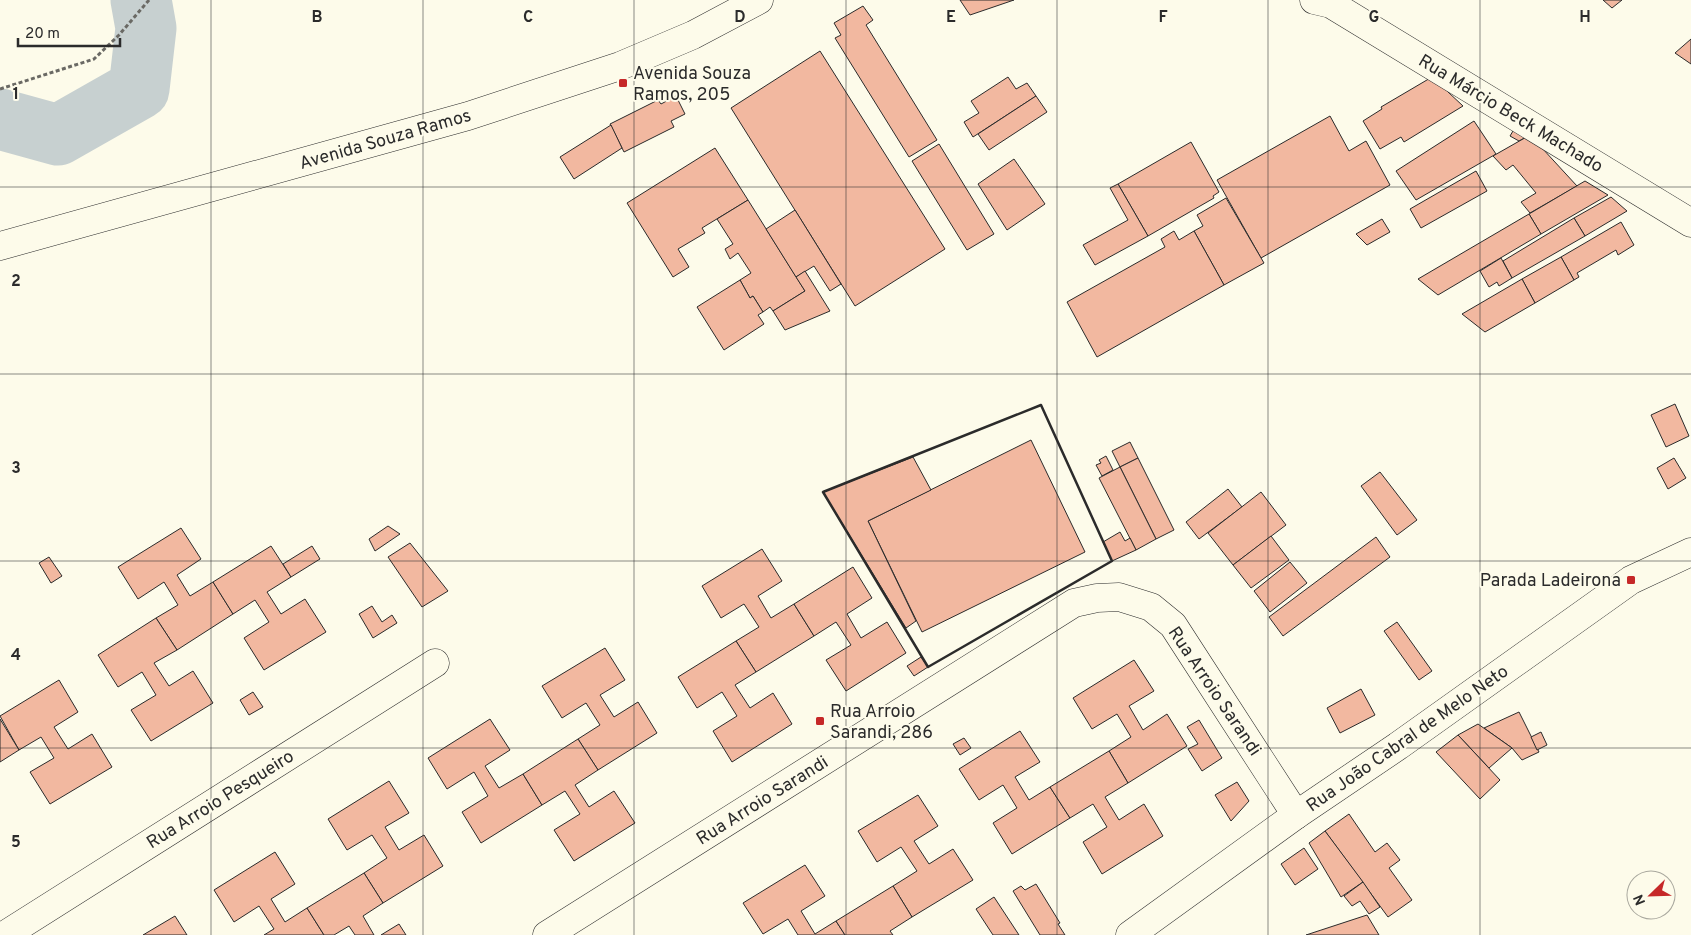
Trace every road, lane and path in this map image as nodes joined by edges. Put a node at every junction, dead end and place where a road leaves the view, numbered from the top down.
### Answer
1 (149, 0) edge
2 (759, 0) edge
3 (1325, 1) edge
4 (0, 89) edge
5 (1691, 222) edge
6 (0, 246) edge
7 (1691, 552) edge
8 (435, 663) dead end
9 (1296, 815) junction
10 (5, 935) edge
11 (547, 935) edge
12 (1130, 935) edge

1 - 4 path
2 - 6 street, Avenida Souza Ramos
3 - 5 street, Rua Márcio Beck Machado
7 - 9 street, Rua João Cabral de Melo Neto
8 - 10 street, Rua Arroio Pesqueiro
9 - 11 street, Rua Arroio Sarandi
9 - 12 street, Rua João Cabral de Melo Neto

